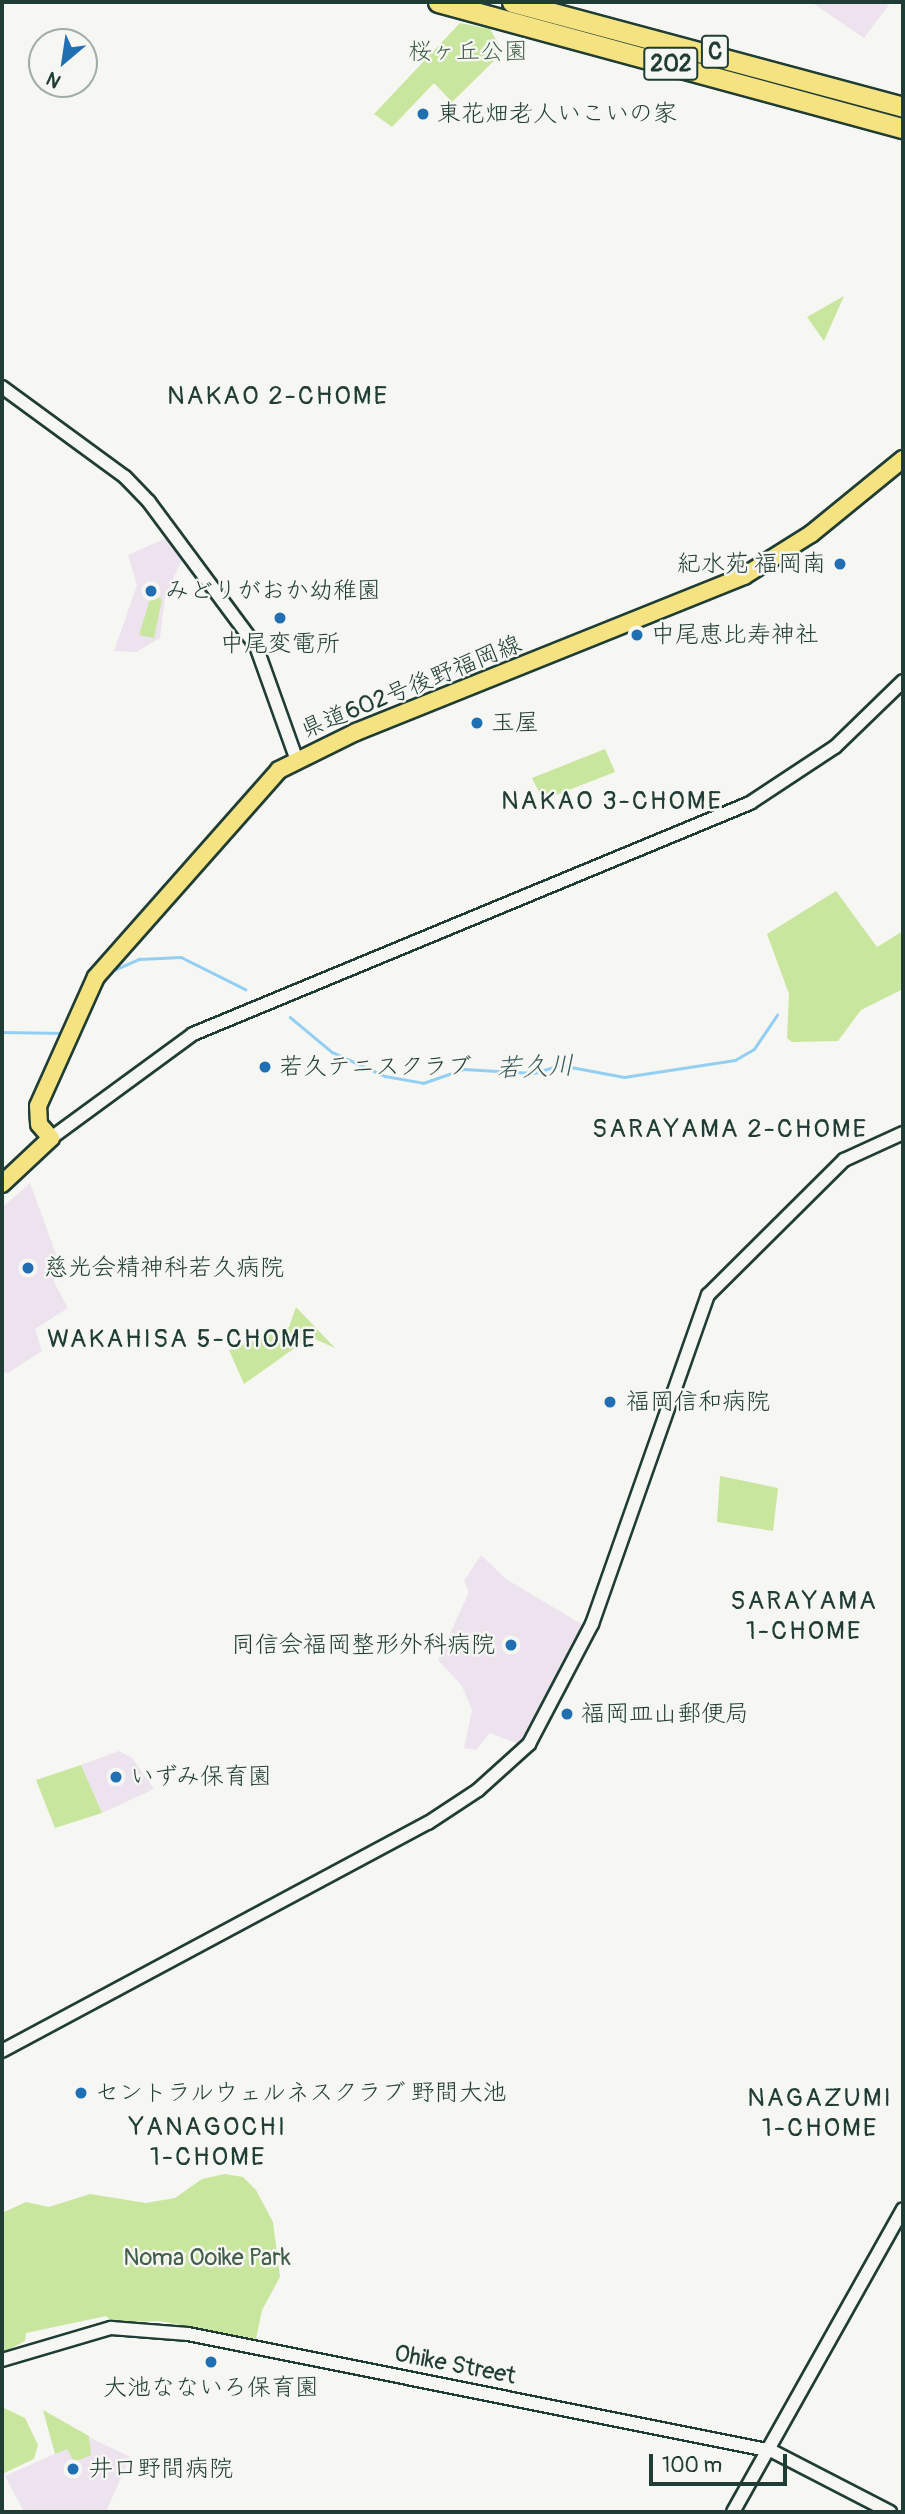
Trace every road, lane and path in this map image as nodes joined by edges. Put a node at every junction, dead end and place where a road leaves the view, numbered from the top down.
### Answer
1 (438, 2) edge
2 (468, 2) edge
3 (512, 2) edge
4 (527, 2) edge
5 (903, 105) edge
6 (903, 120) edge
7 (903, 128) edge
8 (2, 387) edge
9 (903, 459) edge
10 (903, 681) edge
11 (296, 758) junction
12 (903, 1133) edge
13 (51, 1138) junction
14 (2, 1184) edge
15 (2, 2051) edge
16 (903, 2209) edge
17 (2, 2360) edge
18 (772, 2451) junction
19 (733, 2512) edge
20 (890, 2512) edge

1 - 7 highway, 202
2 - 6 highway, C
3 - 5 highway, 202
4 - 5 highway, C
8 - 11 street
9 - 11 main road, 県道602号後野福岡線
10 - 13 street
11 - 13 main road, 県道602号後野福岡線
12 - 15 street
13 - 14 main road
16 - 18 street
17 - 18 street, Ohike Street
18 - 19 street
18 - 20 street, Ohike Street

